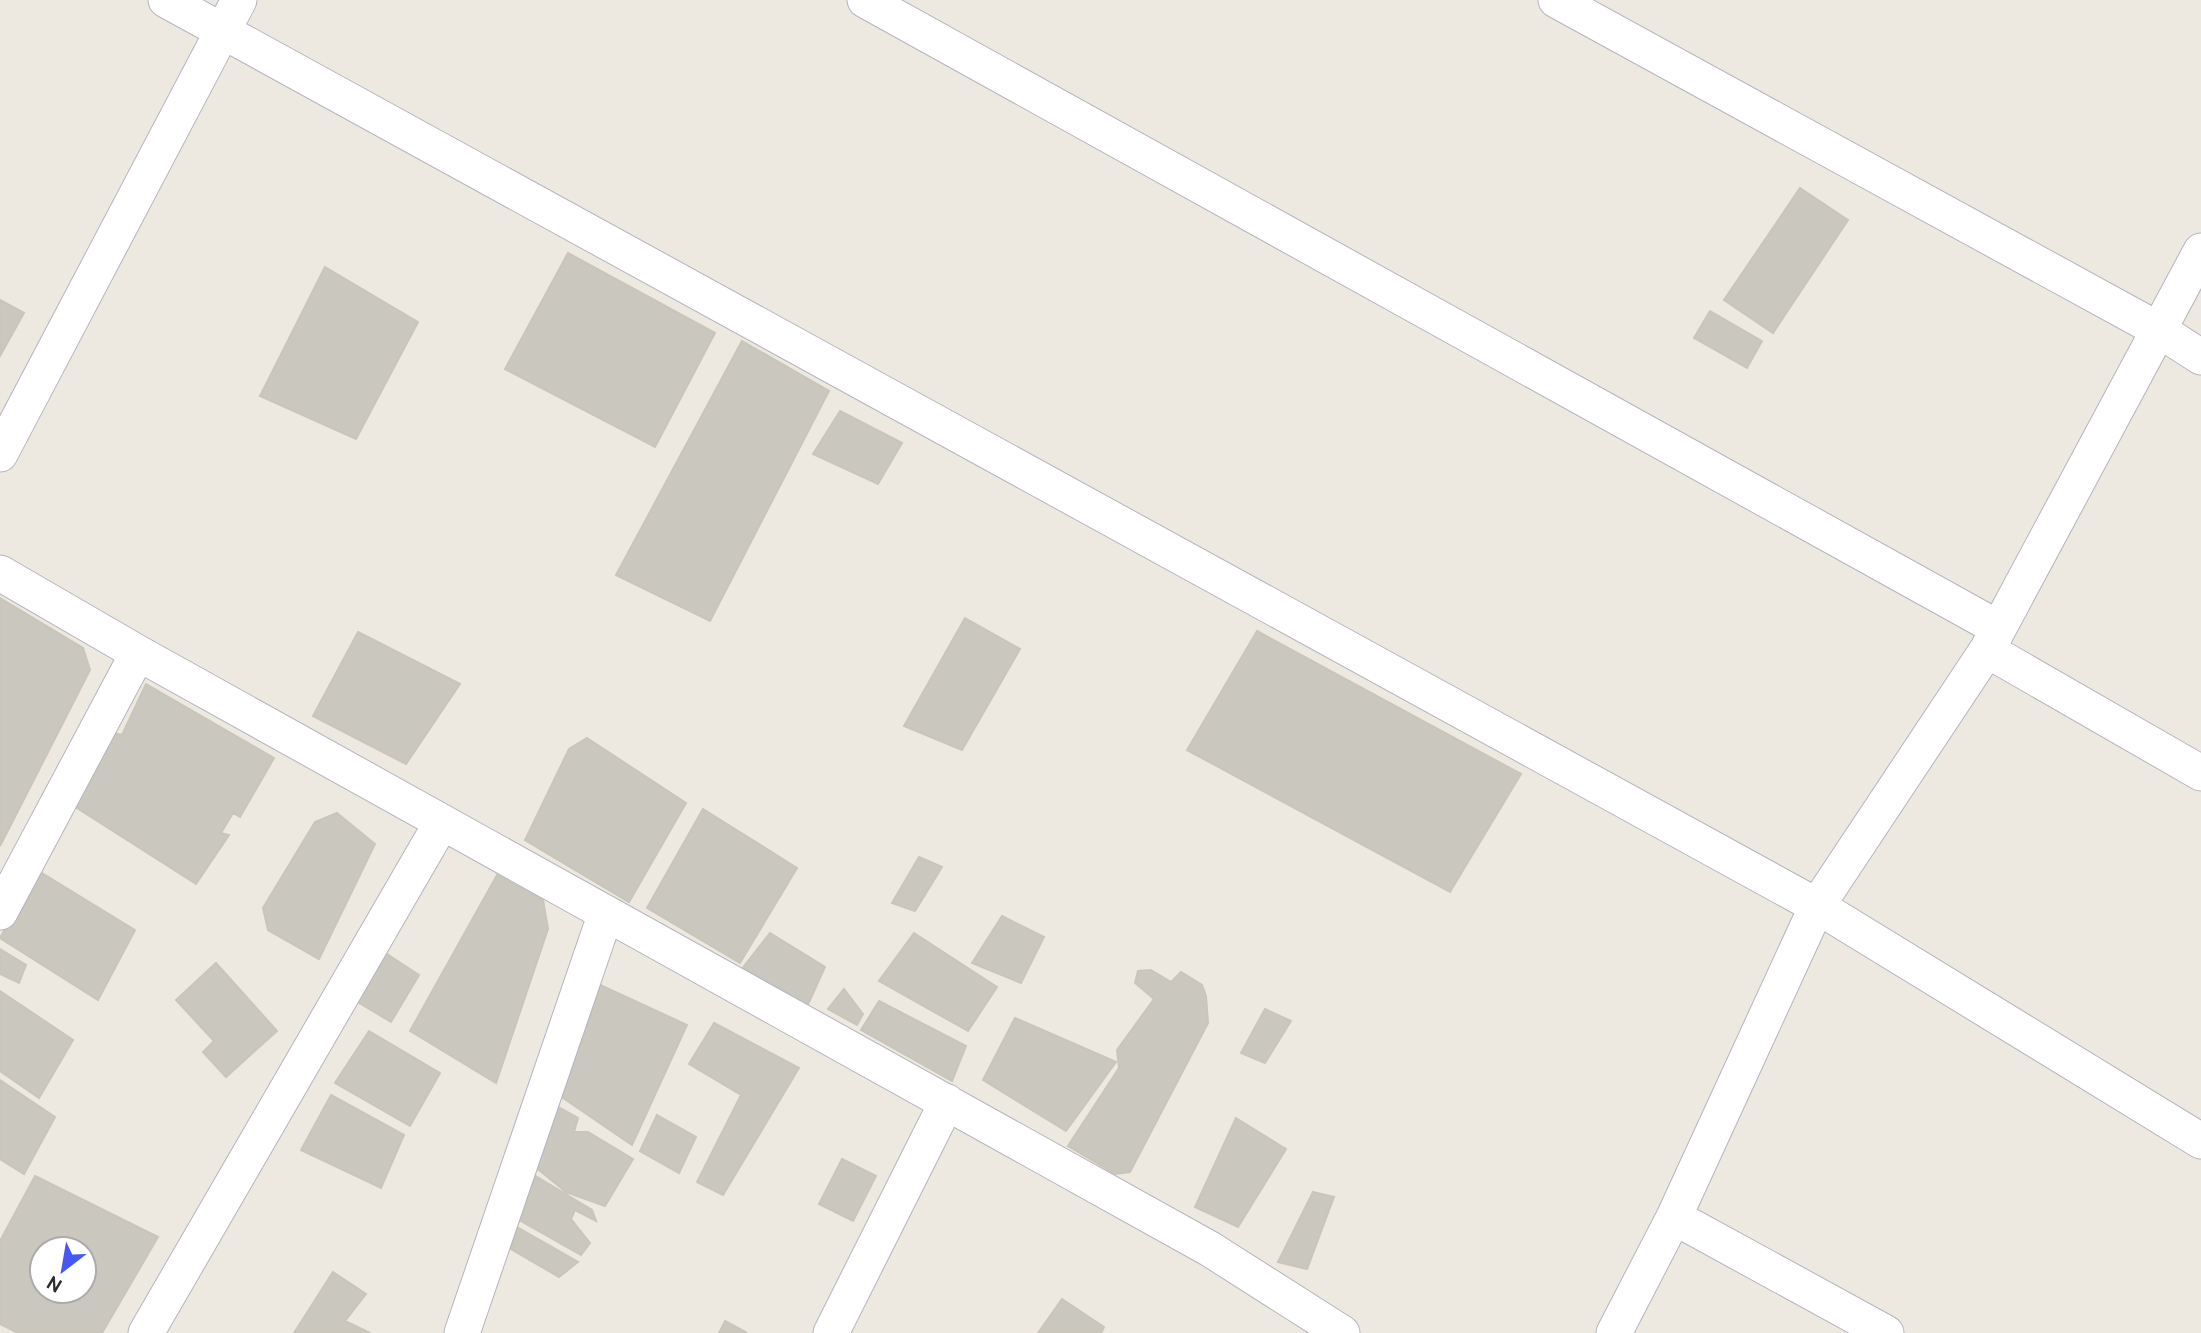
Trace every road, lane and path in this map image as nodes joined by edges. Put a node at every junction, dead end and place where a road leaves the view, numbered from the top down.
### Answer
1 (166, 0) edge
2 (239, 0) edge
3 (865, 0) edge
4 (1556, 0) edge
5 (222, 31) junction
6 (2201, 251) edge
7 (2159, 330) junction
8 (2201, 357) edge
9 (0, 454) edge
10 (0, 573) edge
11 (1993, 639) junction
12 (138, 653) junction
13 (2201, 773) edge
14 (442, 822) junction
15 (1817, 906) junction
16 (0, 912) edge
17 (606, 913) junction
18 (947, 1102) junction
19 (2201, 1141) edge
20 (1674, 1217) junction
21 (146, 1333) edge
22 (462, 1333) edge
23 (831, 1333) edge
24 (1342, 1333) edge
25 (1614, 1333) edge
26 (1886, 1333) edge

1 - 5 street
2 - 5 street
3 - 11 street
4 - 7 street
5 - 9 street
5 - 15 street
6 - 7 street
7 - 8 street
7 - 11 street
10 - 12 street
11 - 13 street
11 - 15 street
12 - 14 street
12 - 16 street
14 - 17 street
14 - 21 street
15 - 19 street
15 - 20 street
17 - 18 street
17 - 22 street
18 - 23 street
18 - 24 street
20 - 25 street
20 - 26 street

